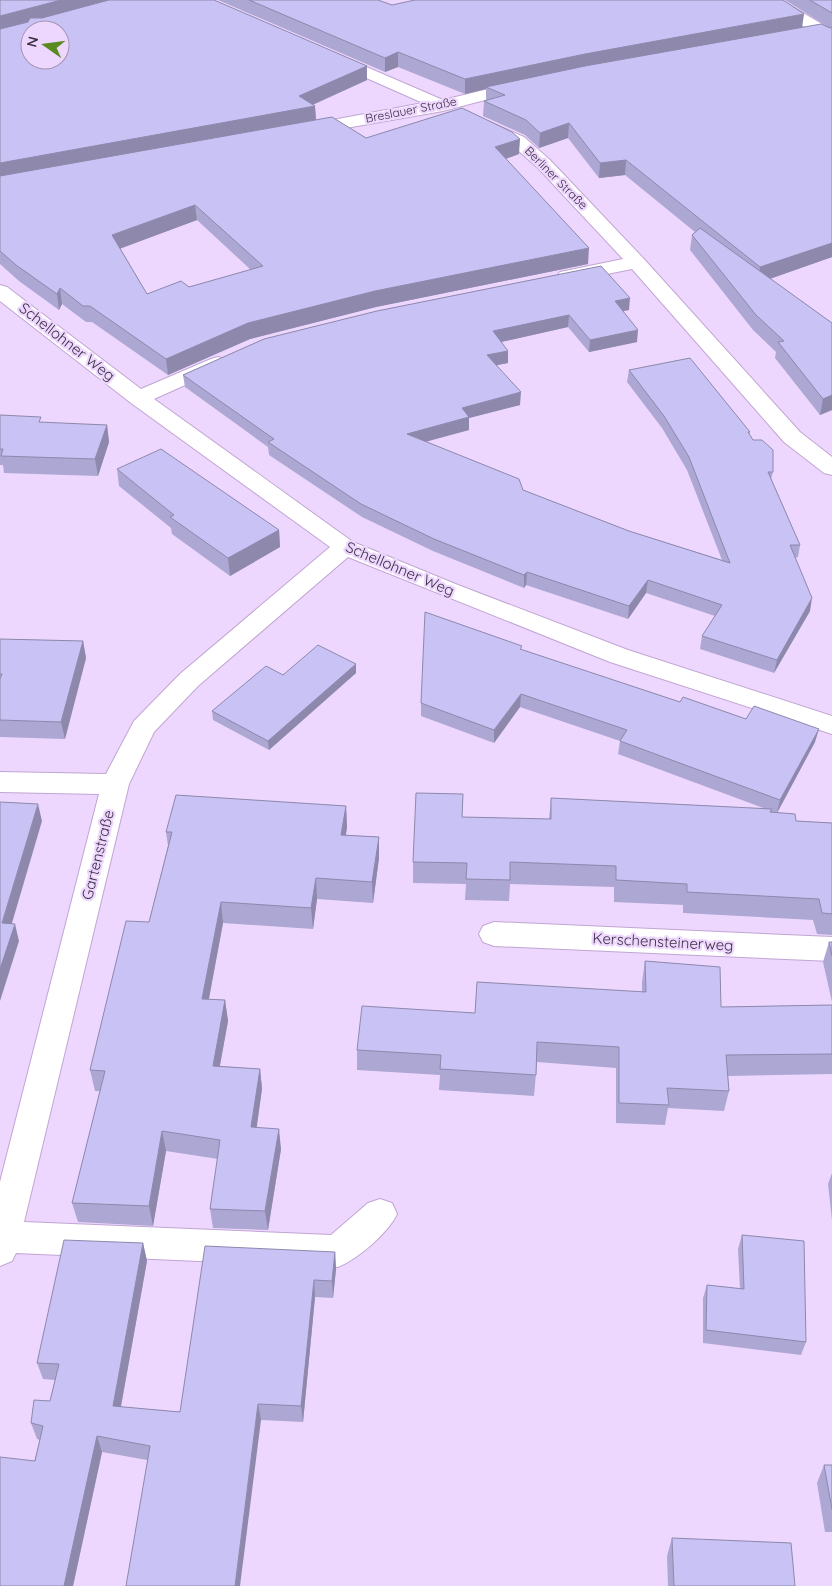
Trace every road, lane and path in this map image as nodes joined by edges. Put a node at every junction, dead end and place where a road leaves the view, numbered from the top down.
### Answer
1 (770, 0) edge
2 (827, 34) edge
3 (802, 35) edge
4 (316, 51) edge
5 (533, 84) edge
6 (442, 105) junction
7 (294, 132) edge
8 (636, 262) junction
9 (550, 280) edge
10 (0, 291) edge
11 (239, 353) edge
12 (139, 398) junction
13 (832, 468) edge
14 (345, 547) junction
15 (832, 725) edge
16 (0, 782) edge
17 (115, 784) junction
18 (494, 934) dead end
19 (832, 949) edge
20 (380, 1214) dead end
21 (2, 1243) edge

1 - 2 street
2 - 3 street
4 - 6 street, Berliner Straße
5 - 6 street, Breslauer Straße
6 - 7 street, Breslauer Straße
6 - 8 street, Berliner Straße
8 - 9 street
8 - 13 street, Berliner Straße
10 - 12 street, Schellohner Weg
11 - 12 street
12 - 14 street, Schellohner Weg
14 - 15 street, Schellohner Weg
14 - 17 street, Gartenstraße
16 - 17 street
17 - 21 street, Gartenstraße
18 - 19 street, Kerschensteinerweg
20 - 21 street

